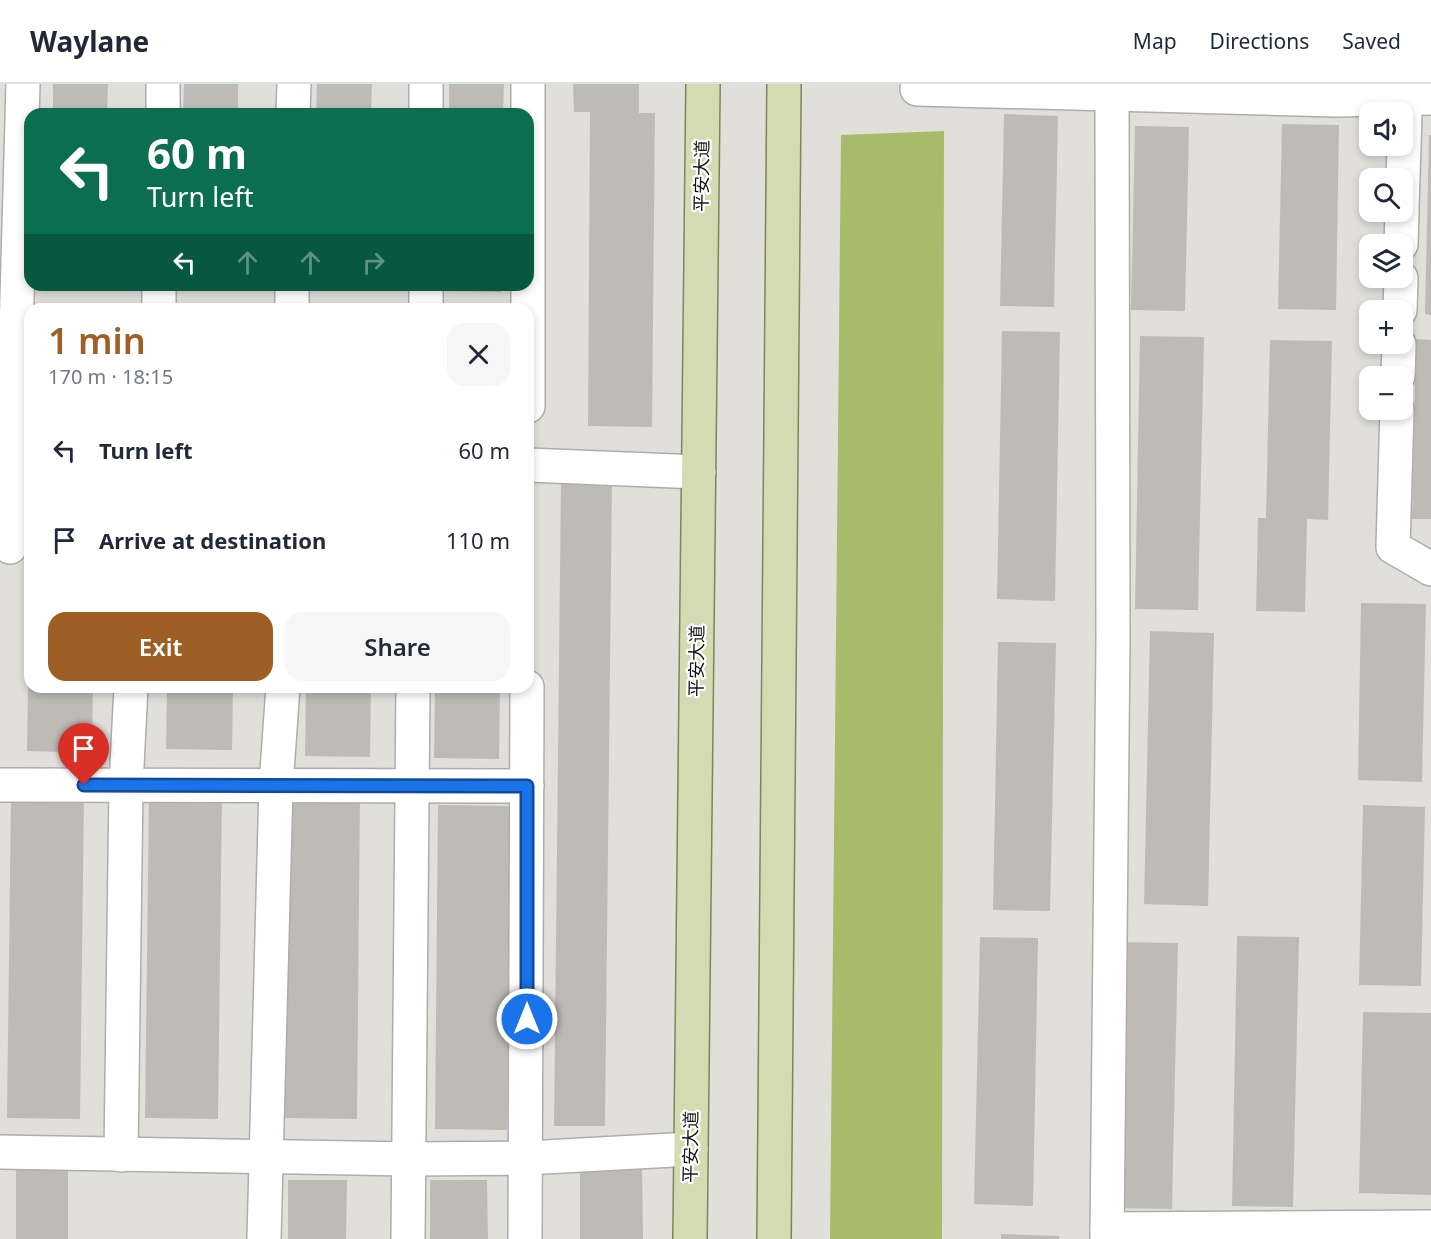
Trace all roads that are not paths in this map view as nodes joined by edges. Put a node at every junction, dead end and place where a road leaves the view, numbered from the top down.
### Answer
1 (23, 84) edge
2 (163, 84) edge
3 (294, 84) edge
4 (426, 84) edge
5 (528, 84) edge
6 (703, 84) edge
7 (784, 84) edge
8 (917, 89) dead end
9 (1112, 94) junction
10 (1414, 94) edge
11 (163, 108) edge
12 (293, 108) edge
13 (426, 108) edge
14 (528, 108) edge
15 (1406, 168) edge
16 (16, 309) edge
17 (1397, 420) edge
18 (534, 465) edge
19 (699, 472) junction
20 (13, 547) edge
21 (1431, 569) edge
22 (131, 693) edge
23 (283, 693) edge
24 (413, 693) edge
25 (527, 693) edge
26 (0, 785) edge
27 (126, 785) junction
28 (276, 785) junction
29 (411, 786) junction
30 (527, 786) junction
31 (691, 1149) junction
32 (0, 1152) edge
33 (121, 1155) junction
34 (265, 1156) junction
35 (527, 1158) junction
36 (409, 1159) junction
37 (1431, 1227) edge
38 (1395, 1233) edge
39 (1107, 1234) edge
40 (1260, 1234) edge
41 (264, 1239) edge
42 (408, 1239) edge
43 (525, 1239) edge
44 (690, 1239) edge
45 (774, 1239) edge

1 - 16 lane
2 - 11 lane
3 - 12 lane
4 - 13 lane
5 - 14 lane
6 - 19 main road, 平安大道
7 - 45 main road
8 - 9 lane
9 - 10 lane
9 - 39 lane
10 - 15 lane
16 - 20 lane
17 - 21 lane
18 - 19 lane
19 - 31 main road, 平安大道
22 - 27 lane
23 - 28 lane
24 - 29 lane
25 - 30 lane
26 - 27 lane
27 - 28 lane
27 - 33 lane
28 - 29 lane
28 - 34 lane
29 - 30 lane
29 - 36 lane
30 - 35 lane
31 - 35 lane
31 - 44 main road, 平安大道
32 - 33 lane
33 - 34 lane
34 - 36 lane
34 - 41 lane
35 - 36 lane
35 - 43 lane
36 - 42 lane
37 - 38 lane
38 - 40 lane
39 - 40 lane

